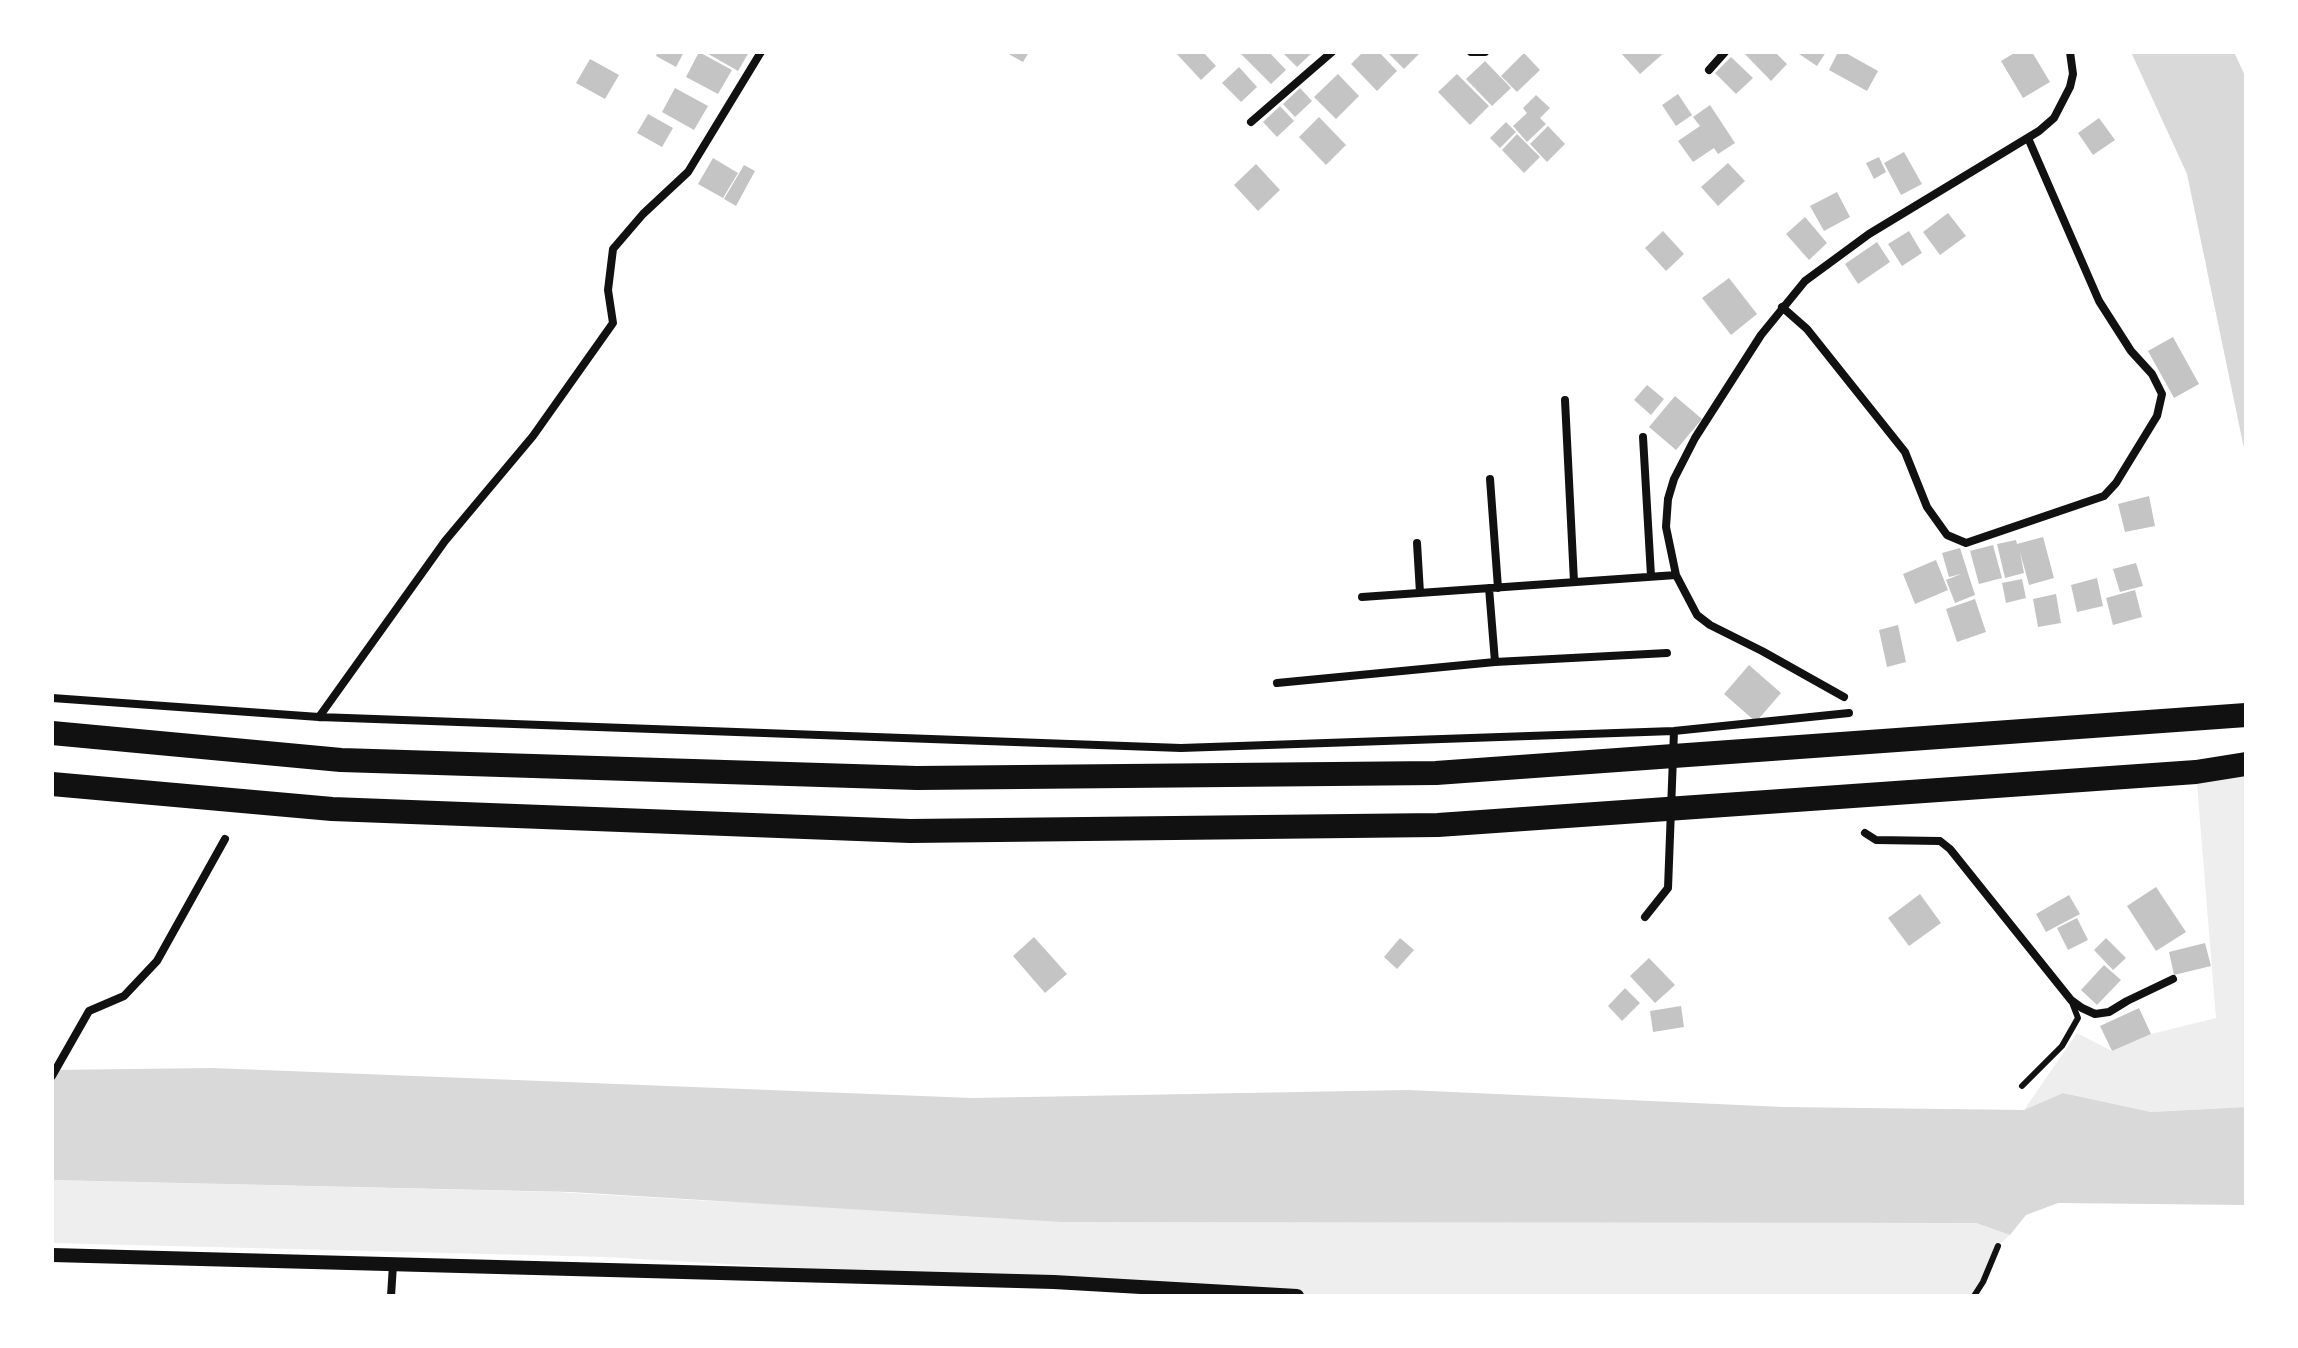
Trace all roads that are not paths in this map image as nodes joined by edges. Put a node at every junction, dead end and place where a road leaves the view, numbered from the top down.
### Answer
1 (761, 52) edge
2 (1332, 52) edge
3 (1471, 52) edge
4 (1485, 52) edge
5 (1725, 52) edge
6 (2070, 52) edge
7 (1709, 70) dead end
8 (1251, 122) dead end
9 (2028, 138) junction
10 (1782, 307) junction
11 (1565, 400) dead end
12 (1643, 437) dead end
13 (1490, 479) dead end
14 (1417, 543) dead end
15 (1676, 575) junction
16 (1651, 576) junction
17 (1574, 582) junction
18 (1494, 588) junction
19 (1420, 593) junction
20 (1362, 597) dead end
21 (1667, 653) dead end
22 (1495, 662) junction
23 (1277, 683) dead end
24 (1844, 697) dead end
25 (52, 698) edge
26 (1849, 713) dead end
27 (2246, 715) edge
28 (319, 717) junction
29 (1674, 731) junction
30 (52, 733) edge
31 (2246, 764) edge
32 (52, 784) edge
33 (1865, 833) dead end
34 (225, 839) dead end
35 (1645, 917) dead end
36 (2173, 979) dead end
37 (2071, 1000) junction
38 (52, 1076) edge
39 (2022, 1086) dead end
40 (1998, 1246) dead end
41 (52, 1255) edge
42 (393, 1265) junction
43 (391, 1296) edge
44 (1297, 1296) edge
45 (1974, 1296) edge

1 - 28 street
2 - 8 street
3 - 4 street
5 - 7 street
6 - 9 street
9 - 10 street
9 - 10 street
10 - 15 street
11 - 17 street
12 - 16 street
13 - 18 street
14 - 19 street
15 - 16 street
15 - 24 street
16 - 17 street
17 - 18 street
18 - 19 street
18 - 22 street
19 - 20 street
21 - 22 street
22 - 23 street
25 - 28 street
26 - 29 street
27 - 30 highway
28 - 29 street
29 - 35 street
31 - 32 highway
33 - 37 street
34 - 38 street
36 - 37 street
37 - 39 lane
40 - 45 lane
41 - 42 street
42 - 43 street
42 - 44 street

